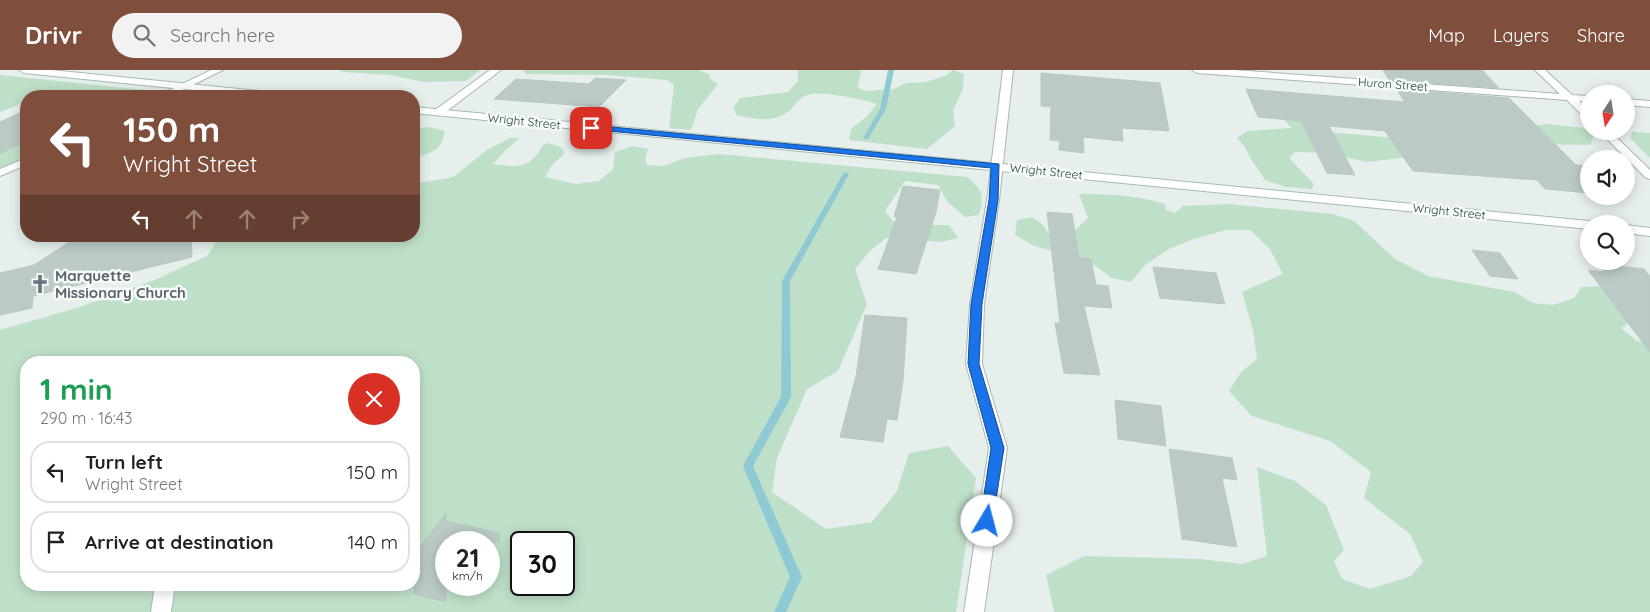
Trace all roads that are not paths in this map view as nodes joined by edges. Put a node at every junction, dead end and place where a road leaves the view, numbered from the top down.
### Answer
1 (24, 70) edge
2 (218, 70) edge
3 (496, 70) edge
4 (1008, 70) edge
5 (1197, 70) edge
6 (1540, 70) edge
7 (184, 86) junction
8 (176, 90) edge
9 (222, 90) edge
10 (1569, 97) junction
11 (1580, 98) edge
12 (1635, 103) edge
13 (1650, 104) edge
14 (1580, 107) edge
15 (420, 110) edge
16 (439, 112) junction
17 (1613, 140) edge
18 (20, 164) edge
19 (996, 166) junction
20 (0, 173) edge
21 (1650, 176) edge
22 (1580, 224) edge
23 (1635, 230) edge
24 (1650, 232) edge
25 (165, 591) edge
26 (161, 612) edge
27 (974, 612) edge

1 - 7 street
2 - 7 street
3 - 16 street
4 - 19 street
5 - 10 street, Huron Street
6 - 10 street
7 - 8 street
7 - 9 street
10 - 11 street, Huron Street
10 - 14 street
12 - 13 street
15 - 16 street, Wright Street
16 - 19 street, Wright Street
17 - 21 street
18 - 20 street
19 - 22 street, Wright Street
19 - 27 street
23 - 24 street
25 - 26 street

